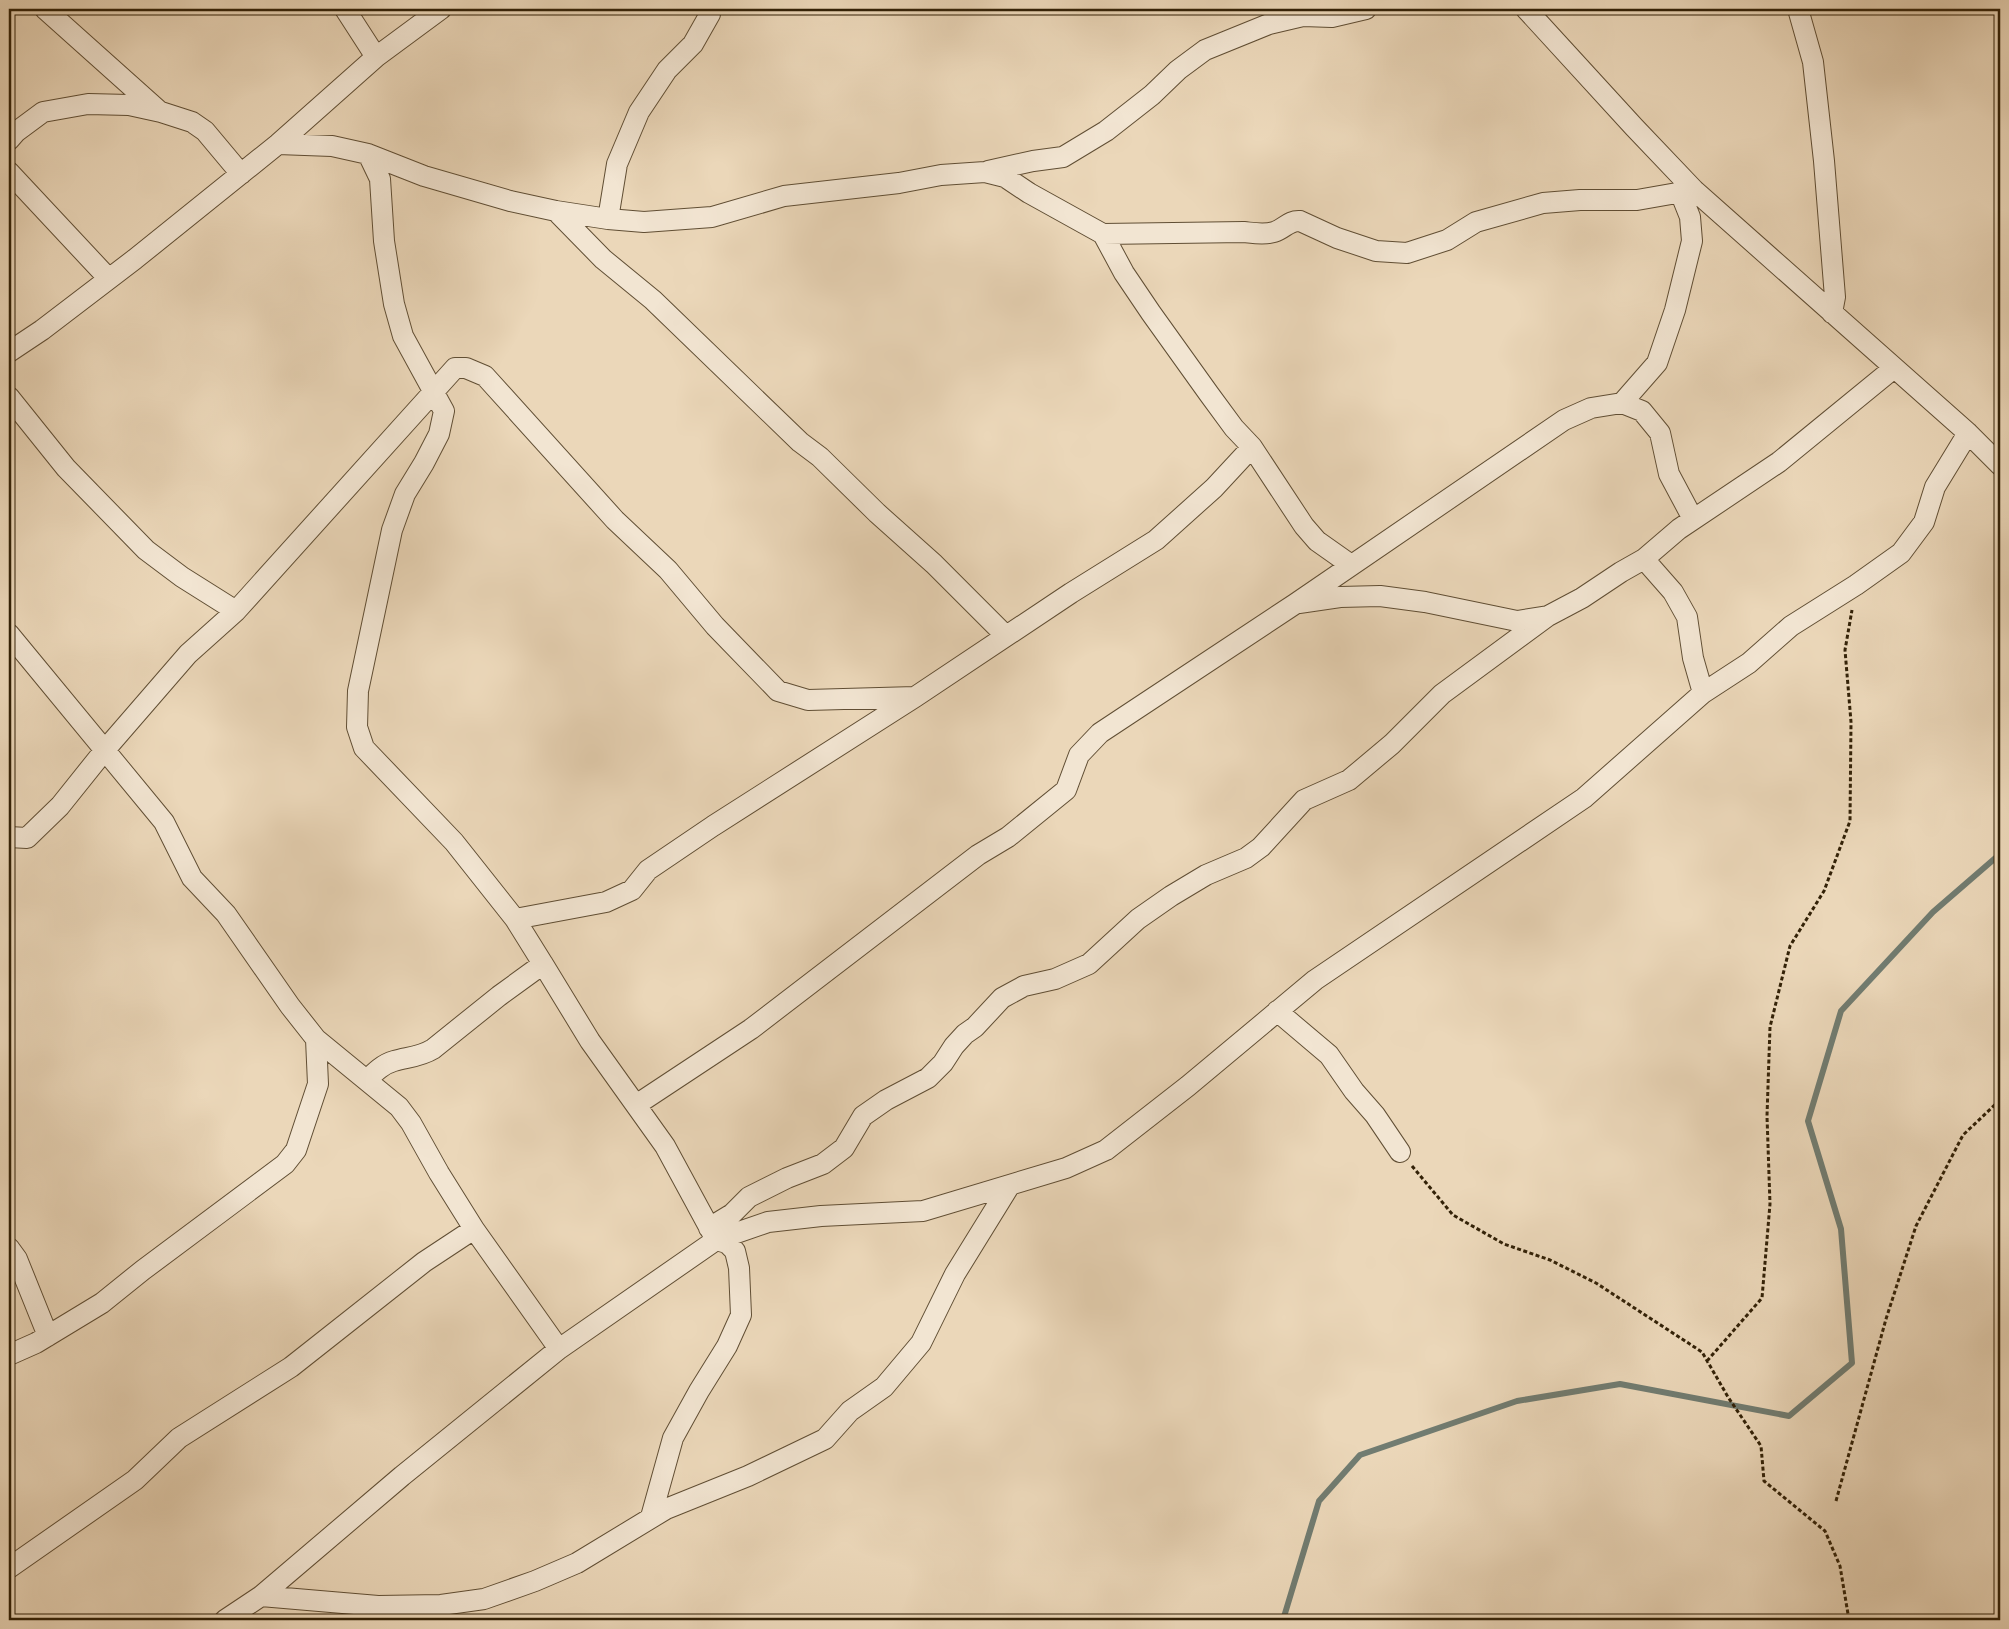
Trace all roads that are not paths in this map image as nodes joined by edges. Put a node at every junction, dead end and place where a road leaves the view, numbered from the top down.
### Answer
1 (45, 9) edge
2 (345, 9) edge
3 (441, 9) edge
4 (710, 9) edge
5 (1366, 9) edge
6 (1526, 9) edge
7 (1798, 9) edge
8 (376, 58) junction
9 (161, 112) junction
10 (9, 140) edge
11 (278, 144) junction
12 (368, 154) junction
13 (9, 172) edge
14 (985, 172) junction
15 (241, 174) junction
16 (1687, 191) junction
17 (556, 211) junction
18 (608, 219) junction
19 (1103, 234) junction
20 (109, 279) junction
21 (1832, 313) junction
22 (9, 352) edge
23 (1894, 368) junction
24 (433, 392) junction
25 (9, 397) edge
26 (1622, 403) junction
27 (1968, 433) junction
28 (1252, 447) junction
29 (2000, 465) edge
30 (1693, 518) junction
31 (1644, 559) junction
32 (1351, 565) junction
33 (1295, 604) junction
34 (236, 611) junction
35 (1548, 616) junction
36 (9, 634) edge
37 (1006, 636) junction
38 (1703, 693) junction
39 (915, 697) junction
40 (104, 751) junction
41 (9, 837) edge
42 (515, 919) junction
43 (544, 964) junction
44 (1277, 1011) junction
45 (316, 1039) junction
46 (367, 1080) junction
47 (636, 1105) junction
48 (1400, 1152) road end
49 (1010, 1185) junction
50 (474, 1229) junction
51 (712, 1234) junction
52 (9, 1248) edge
53 (48, 1336) junction
54 (560, 1349) junction
55 (9, 1355) edge
56 (651, 1517) junction
57 (9, 1568) edge
58 (261, 1596) junction
59 (225, 1620) edge

1 - 9 street
2 - 8 street
3 - 8 street
4 - 18 street
5 - 14 street
6 - 16 street
7 - 21 street
8 - 11 street
9 - 10 street
9 - 15 street
11 - 12 street
11 - 15 street
12 - 17 street
12 - 24 street
13 - 20 street
14 - 18 street
14 - 19 street
15 - 20 street
16 - 19 street
16 - 21 street
16 - 26 street
17 - 18 street
17 - 37 street
19 - 28 street
20 - 22 street
21 - 23 street
23 - 27 street
23 - 30 street
24 - 34 street
24 - 39 street
24 - 42 street
25 - 34 street
26 - 30 street
26 - 32 street
27 - 29 street
27 - 38 street
28 - 32 street
28 - 37 street
30 - 31 street
31 - 35 street
31 - 38 street
32 - 33 street
33 - 35 street
33 - 47 street
34 - 40 street
35 - 51 street
36 - 40 street
37 - 39 street
38 - 44 street
39 - 42 street
40 - 41 street
40 - 45 street
42 - 43 street
43 - 46 street
43 - 47 street
44 - 48 street
44 - 49 street
45 - 46 street
45 - 53 street
46 - 50 street
47 - 51 street
49 - 51 street
49 - 56 street
50 - 54 street
50 - 57 street
51 - 54 street
51 - 56 street
52 - 53 street
53 - 55 street
54 - 58 street
56 - 58 street
58 - 59 street

